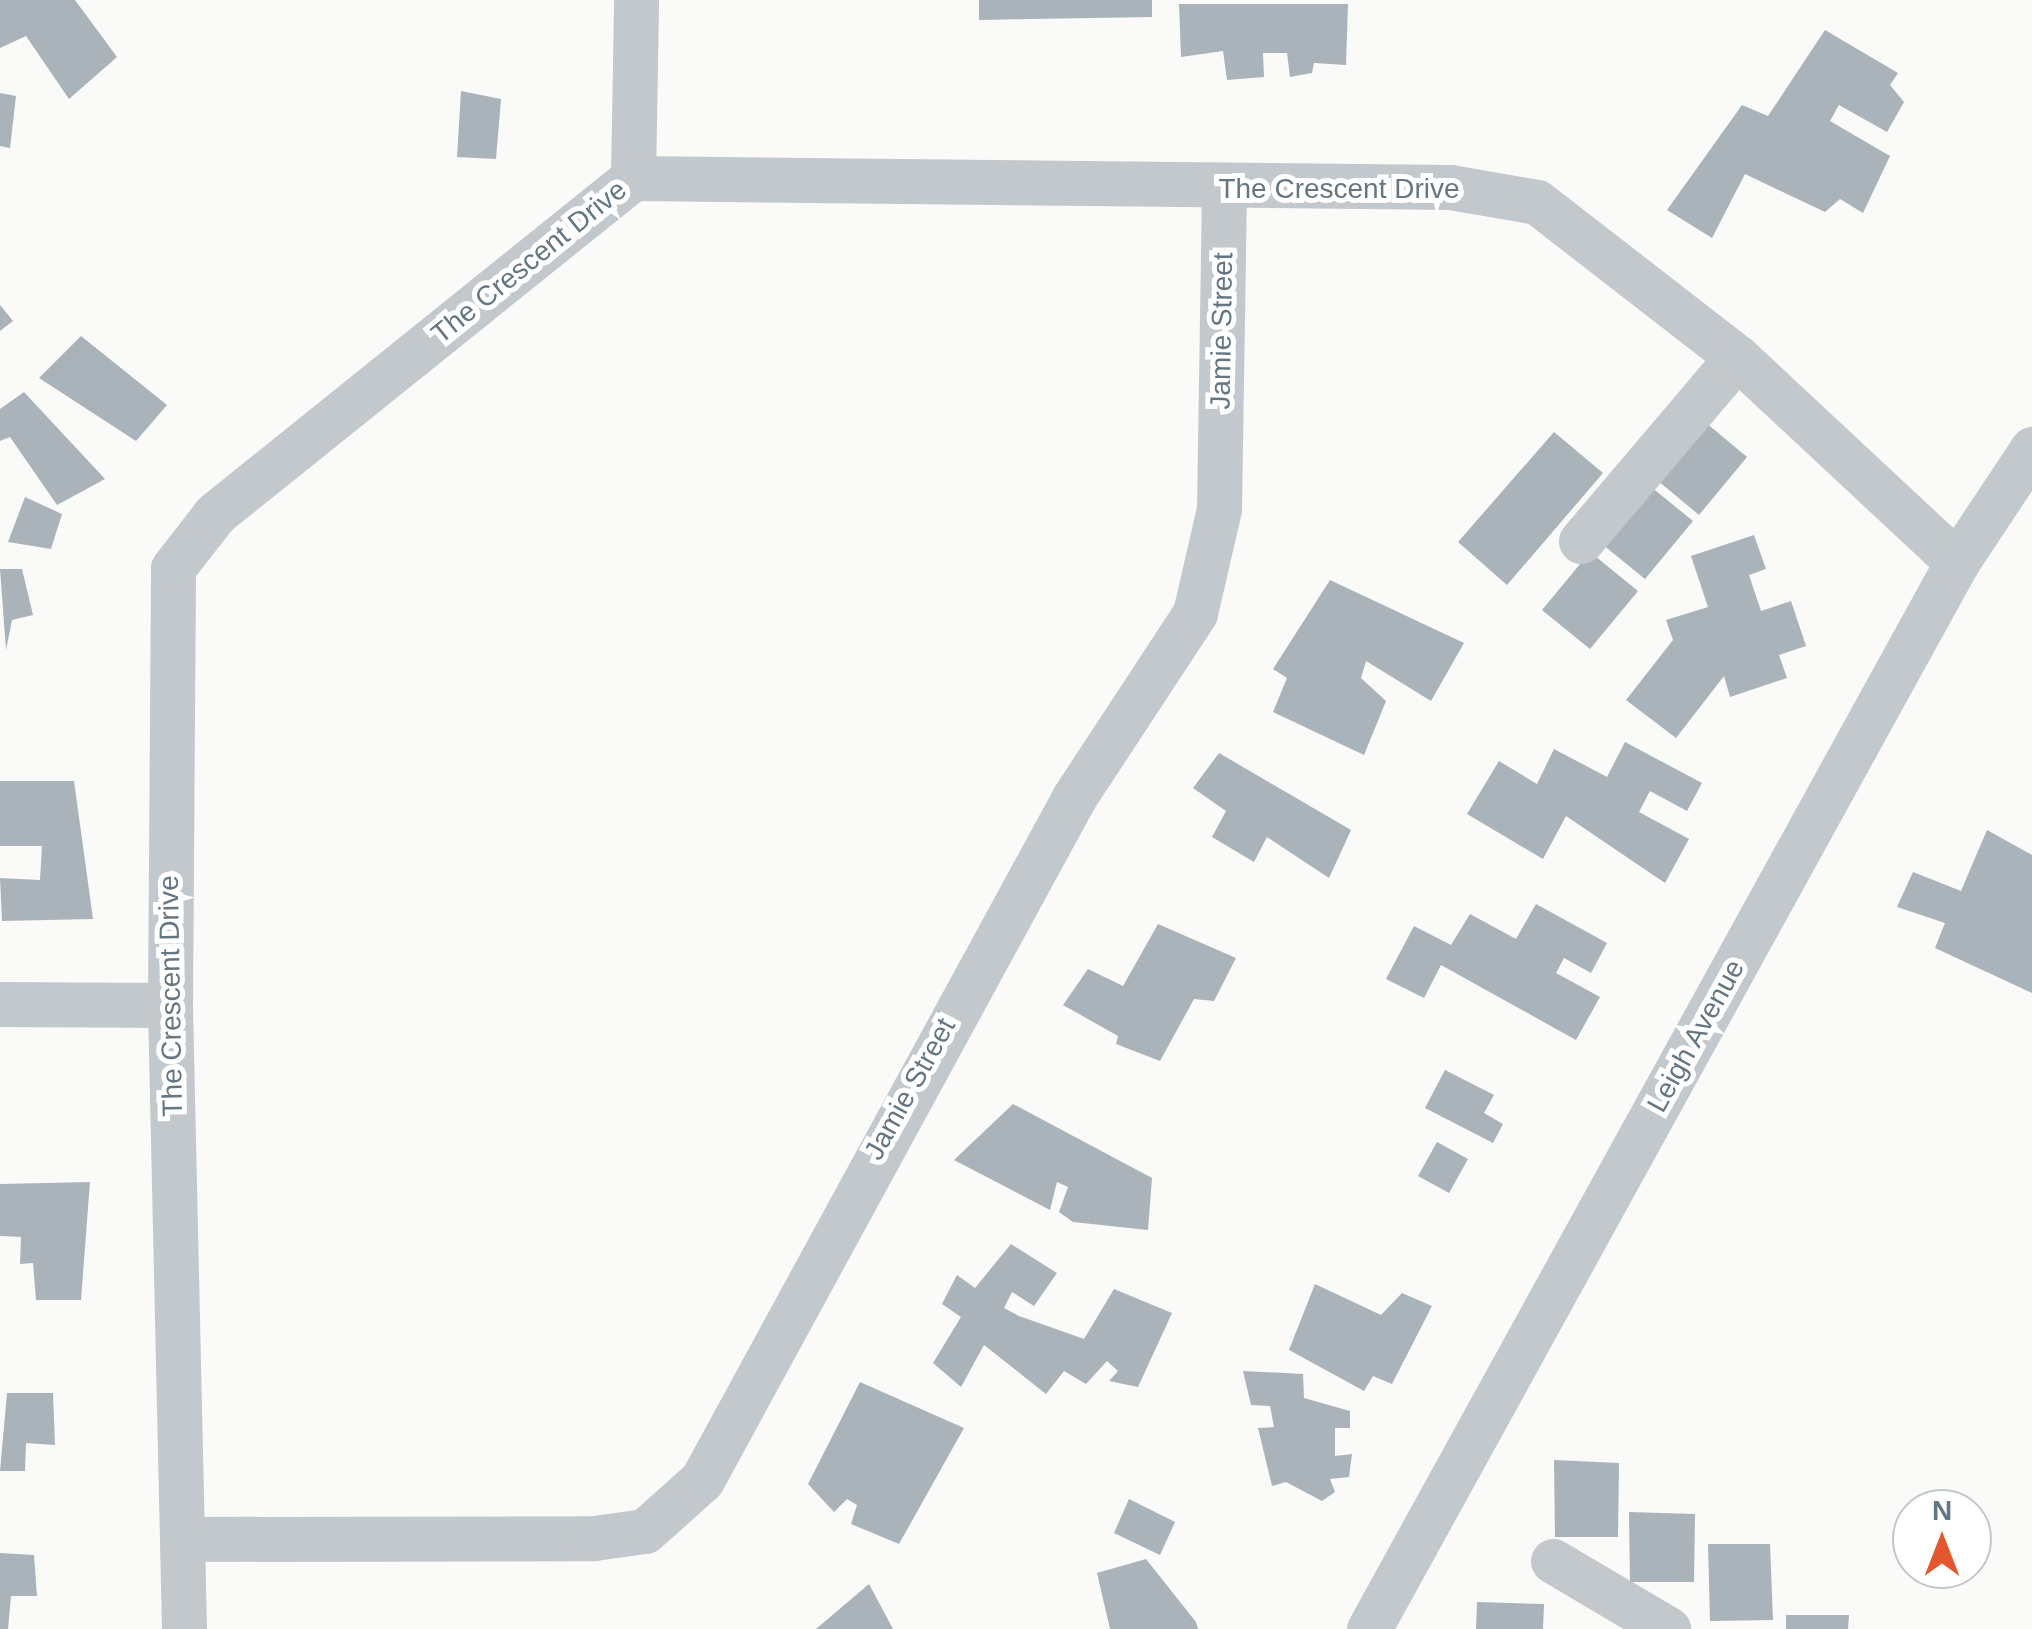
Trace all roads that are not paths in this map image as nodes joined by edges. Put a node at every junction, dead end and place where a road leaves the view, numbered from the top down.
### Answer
1 (636, 0) edge
2 (633, 178) junction
3 (1224, 189) junction
4 (1738, 357) junction
5 (2032, 449) edge
6 (1581, 541) dead end
7 (1956, 562) junction
8 (0, 1004) edge
9 (170, 1004) junction
10 (183, 1539) junction
11 (1553, 1561) dead end
12 (184, 1629) edge
13 (1369, 1629) edge
14 (1668, 1629) edge

1 - 2 street
2 - 3 street, The Crescent Drive
2 - 9 street, The Crescent Drive
3 - 4 street, The Crescent Drive
3 - 10 street, Jamie Street
4 - 6 street
4 - 7 street, The Crescent Drive
5 - 7 street, Leigh Avenue
7 - 13 street, Leigh Avenue
8 - 9 street
9 - 10 street, The Crescent Drive
10 - 12 street, The Crescent Drive
11 - 14 street

